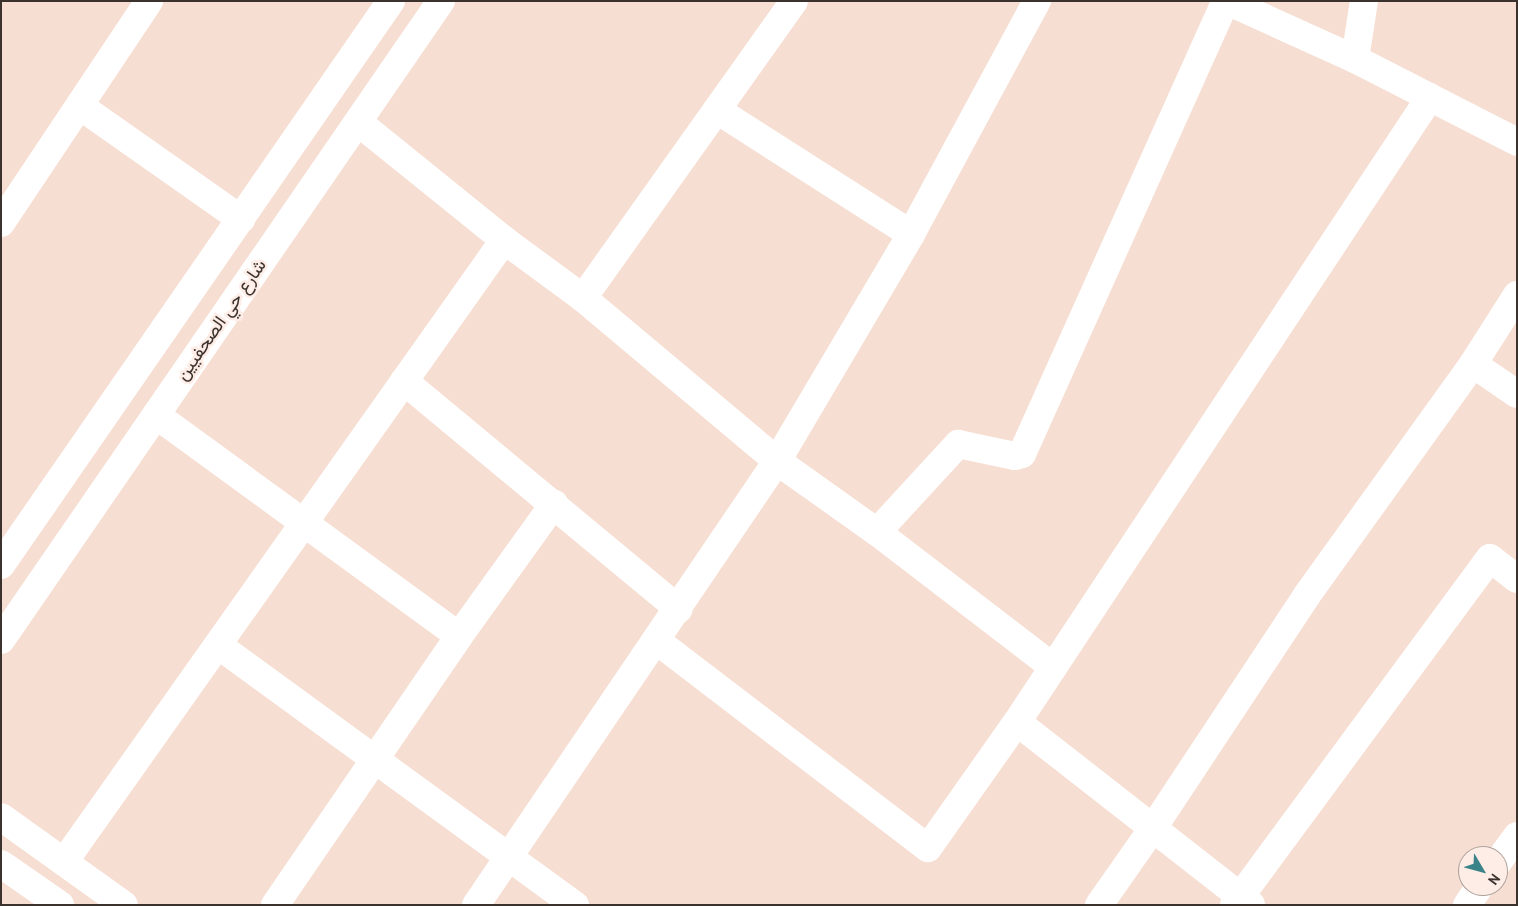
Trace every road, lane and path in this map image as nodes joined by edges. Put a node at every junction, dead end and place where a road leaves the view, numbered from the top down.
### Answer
1 (149, 1) edge
2 (391, 1) edge
3 (441, 1) edge
4 (794, 1) edge
5 (1038, 1) edge
6 (1227, 1) edge
7 (1364, 1) edge
8 (1355, 59) junction
9 (1430, 97) junction
10 (80, 106) junction
11 (718, 110) junction
12 (358, 122) junction
13 (1517, 142) edge
14 (241, 219) junction
15 (1, 223) edge
16 (911, 234) junction
17 (504, 240) junction
18 (1517, 295) edge
19 (583, 298) junction
20 (1472, 364) junction
21 (404, 381) junction
22 (1517, 394) edge
23 (156, 414) junction
24 (777, 461) junction
25 (58, 482) junction
26 (554, 504) junction
27 (94, 506) junction
28 (303, 524) junction
29 (877, 532) junction
30 (5, 550) edge
31 (1517, 579) edge
32 (679, 609) junction
33 (459, 636) junction
34 (1, 640) edge
35 (657, 641) junction
36 (218, 645) junction
37 (1053, 667) junction
38 (1017, 722) junction
39 (376, 761) junction
40 (1, 817) edge
41 (1153, 828) junction
42 (1517, 836) edge
43 (1508, 848) edge
44 (509, 856) junction
45 (64, 862) junction
46 (1, 864) edge
47 (1242, 902) edge
48 (60, 905) edge
49 (124, 905) edge
50 (275, 905) edge
51 (476, 905) edge
52 (575, 905) edge
53 (1099, 905) edge

1 - 10 street
2 - 14 street
3 - 12 street, شارع حي الصحفيين
4 - 11 street
5 - 16 street
6 - 8 street
6 - 29 street
7 - 8 street
8 - 9 street
9 - 13 street
9 - 37 street
10 - 14 street
10 - 15 street
11 - 16 street
11 - 19 street
12 - 17 street
12 - 23 street, شارع حي الصحفيين
14 - 25 street
16 - 24 street
17 - 19 street
17 - 21 street
18 - 20 street
19 - 24 street
20 - 22 street
20 - 41 street
21 - 26 street
21 - 28 street
23 - 27 street, شارع حي الصحفيين
23 - 28 street
24 - 29 street
24 - 32 street
25 - 27 street
25 - 30 street
26 - 32 street
26 - 33 street
27 - 34 street, شارع حي الصحفيين
28 - 33 street
28 - 36 street
29 - 37 street
31 - 47 street
32 - 35 street
33 - 39 street
35 - 38 street
35 - 44 street
36 - 39 street
36 - 45 street
37 - 38 street
38 - 41 street
39 - 44 street
39 - 50 street
40 - 45 street
41 - 47 street
41 - 53 street
42 - 43 street
44 - 51 street
44 - 52 street
45 - 49 street
46 - 48 street

